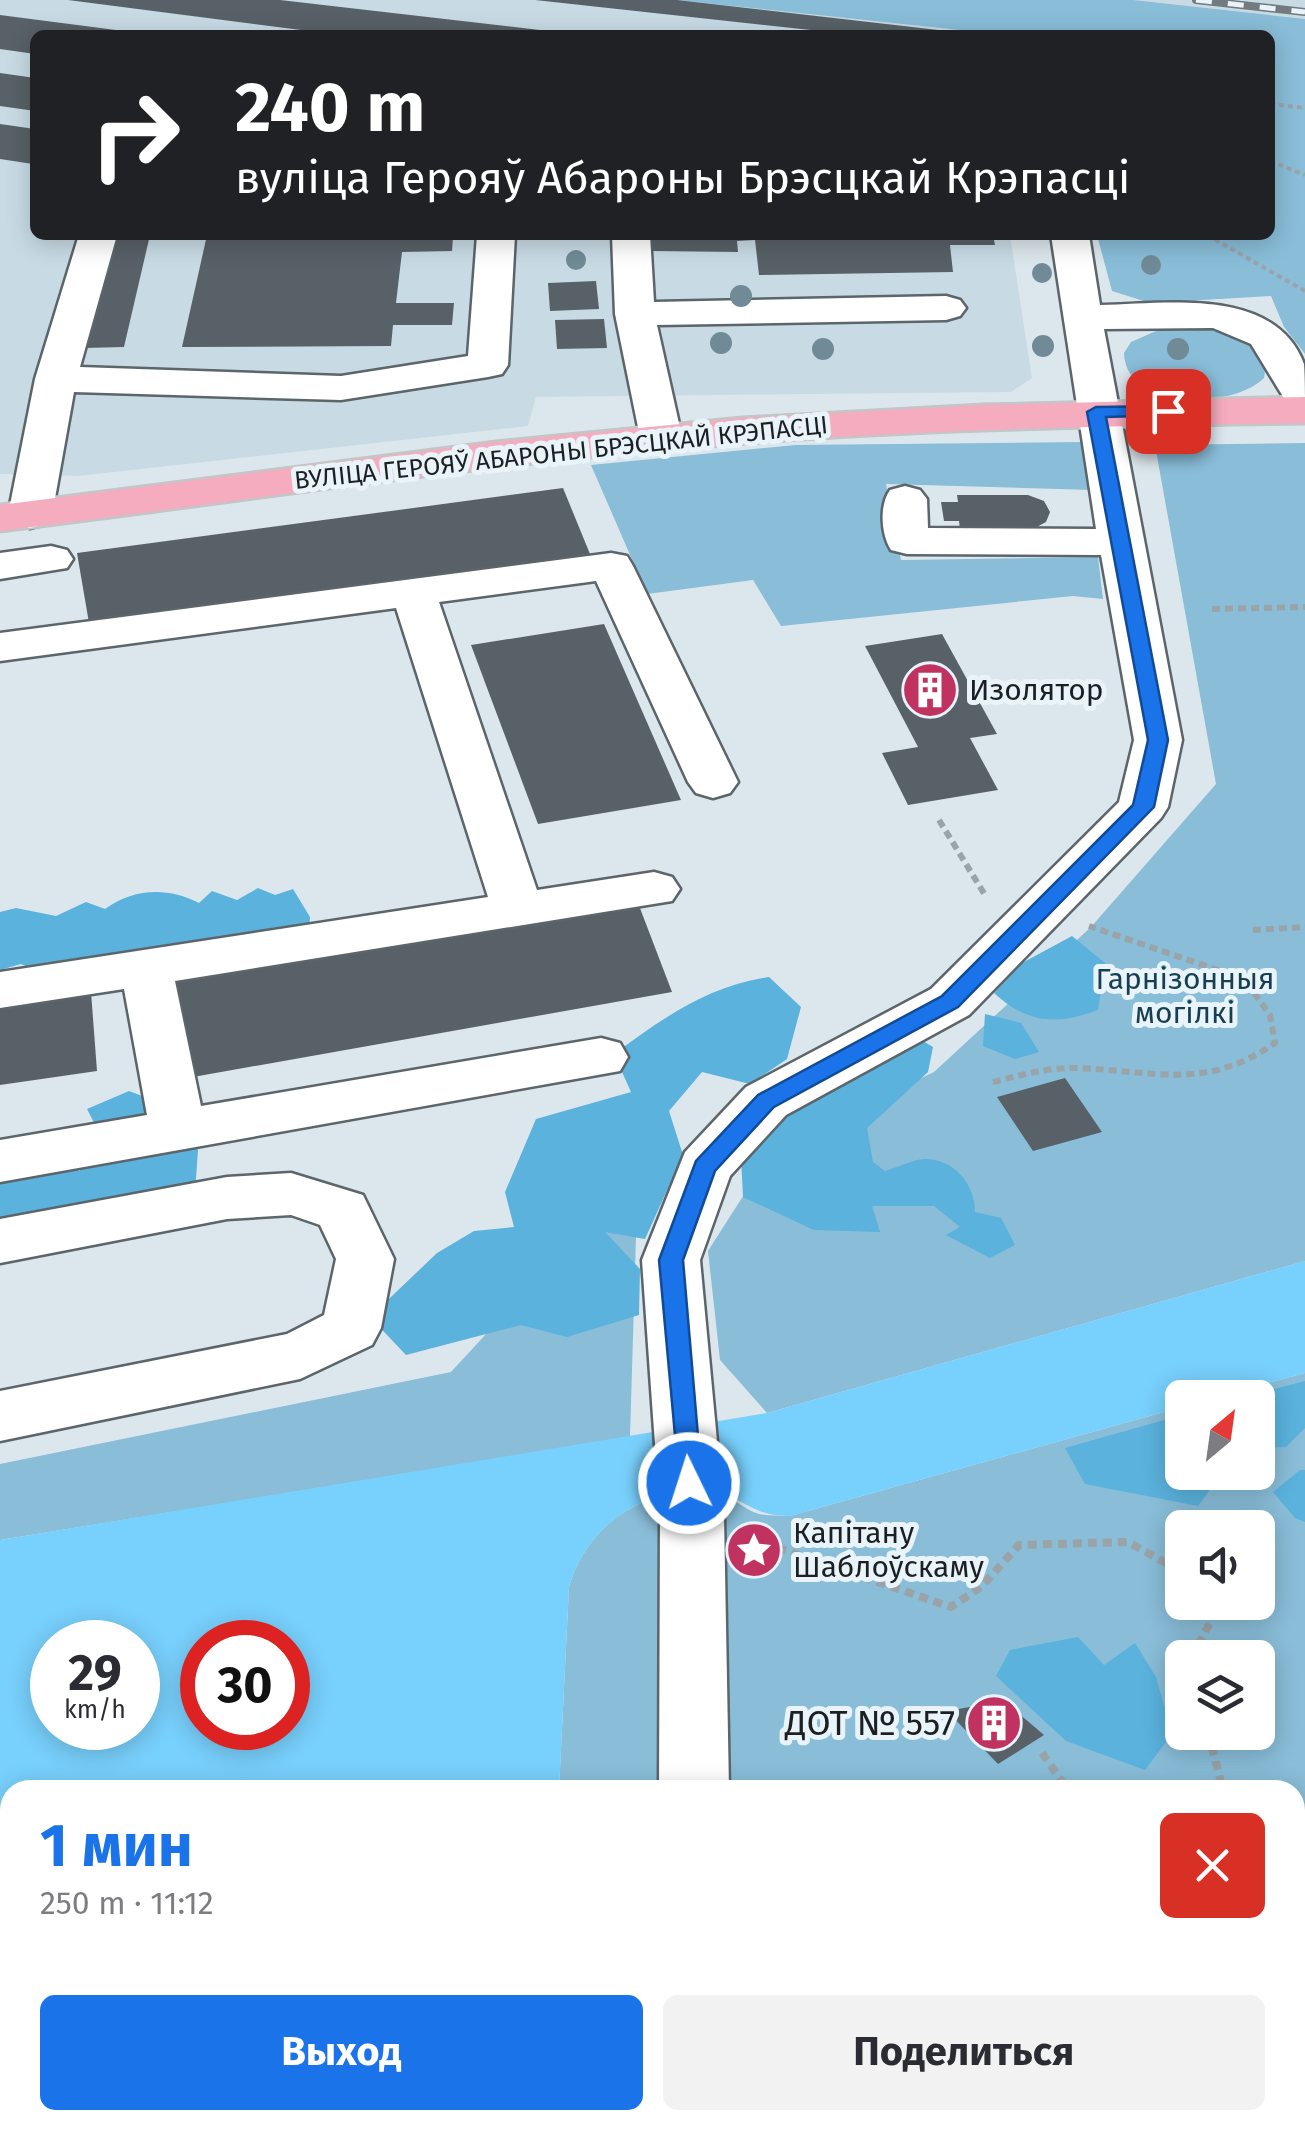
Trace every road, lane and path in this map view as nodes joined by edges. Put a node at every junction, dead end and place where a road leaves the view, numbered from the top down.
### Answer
1 (1275, 105) edge
2 (1305, 108) edge
3 (1275, 163) edge
4 (1305, 175) edge
5 (97, 240) edge
6 (496, 240) edge
7 (631, 240) edge
8 (1071, 240) edge
9 (1215, 240) edge
10 (1305, 291) edge
11 (946, 308) dead end
12 (635, 314) junction
13 (1081, 317) junction
14 (56, 380) junction
15 (1305, 399) edge
16 (1305, 410) edge
17 (1096, 412) junction
18 (661, 438) junction
19 (905, 498) dead end
20 (15, 517) edge
21 (1120, 542) junction
22 (51, 559) dead end
23 (0, 566) edge
24 (414, 595) junction
25 (1305, 607) edge
26 (1212, 609) dead end
27 (0, 647) edge
28 (713, 782) dead end
29 (939, 820) dead end
30 (654, 889) dead end
31 (518, 909) junction
32 (1037, 916) junction
33 (1305, 927) edge
34 (1253, 930) dead end
35 (146, 967) junction
36 (0, 990) edge
37 (601, 1057) dead end
38 (993, 1082) dead end
39 (199, 1128) junction
40 (0, 1160) edge
41 (227, 1198) junction
42 (0, 1241) edge
43 (0, 1416) edge
44 (692, 1516) junction
45 (1165, 1563) edge
46 (1213, 1750) edge
47 (1042, 1753) dead end
48 (694, 1780) edge
49 (1061, 1780) edge
50 (1220, 1780) edge

1 - 2 path
3 - 4 path
5 - 14 street
6 - 14 street
7 - 12 street
8 - 13 street
9 - 10 path
11 - 12 street
12 - 18 street
13 - 15 street
13 - 17 street
14 - 20 street
16 - 17 main road, ВУЛІЦА ГЕРОЯЎ АБАРОНЫ БРЭСЦКАЙ КРЭПАСЦІ
17 - 18 main road, ВУЛІЦА ГЕРОЯЎ АБАРОНЫ БРЭСЦКАЙ КРЭПАСЦІ
17 - 21 street
18 - 20 main road, ВУЛІЦА ГЕРОЯЎ АБАРОНЫ БРЭСЦКАЙ КРЭПАСЦІ
19 - 21 street
21 - 32 street
22 - 23 street
24 - 27 street
24 - 28 street
24 - 31 street
25 - 26 path
29 - 32 path
30 - 31 street
31 - 35 street
32 - 38 path
32 - 44 street
33 - 34 path
35 - 36 street
35 - 39 street
37 - 39 street
39 - 40 street
39 - 41 street
41 - 42 street
41 - 43 street
44 - 45 path
44 - 48 street
46 - 50 path
47 - 49 path

